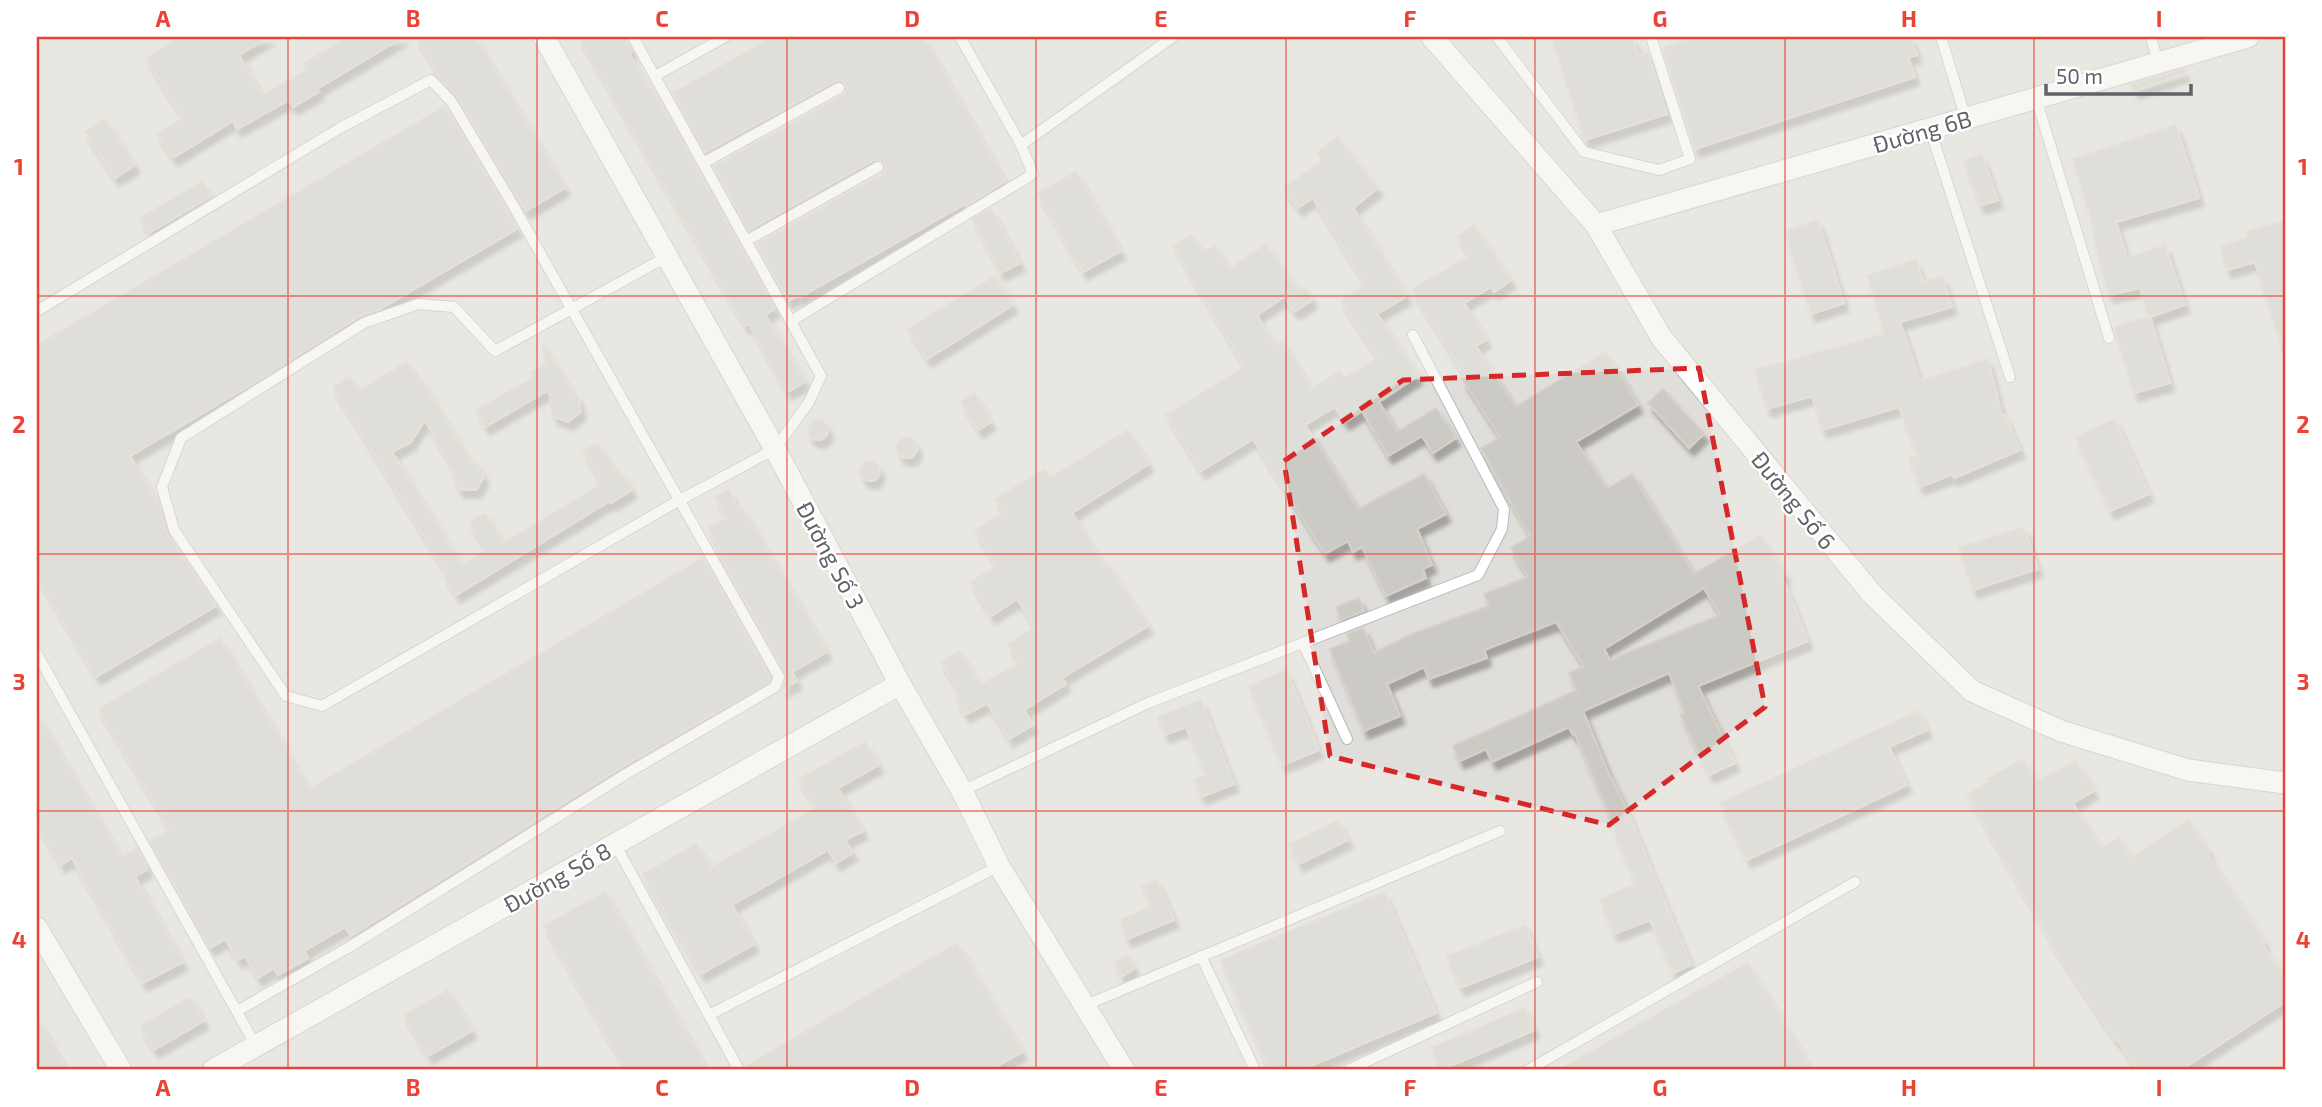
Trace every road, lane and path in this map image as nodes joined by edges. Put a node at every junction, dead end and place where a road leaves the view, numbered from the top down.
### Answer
1 (544, 37) edge
2 (633, 37) edge
3 (725, 37) edge
4 (960, 37) edge
5 (1173, 37) edge
6 (1432, 37) edge
7 (1497, 37) edge
8 (1651, 37) edge
9 (1941, 37) edge
10 (2151, 37) edge
11 (2248, 37) edge
12 (2158, 63) junction
13 (655, 76) junction
14 (839, 88) dead end
15 (2036, 98) junction
16 (1966, 118) junction
17 (1930, 129) junction
18 (1021, 145) junction
19 (703, 163) junction
20 (878, 167) dead end
21 (1596, 225) junction
22 (746, 241) junction
23 (668, 256) junction
24 (571, 307) junction
25 (37, 311) edge
26 (791, 321) junction
27 (1413, 335) dead end
28 (2109, 338) dead end
29 (2010, 377) dead end
30 (775, 449) junction
31 (678, 500) junction
32 (1303, 643) junction
33 (37, 654) edge
34 (900, 684) junction
35 (1347, 739) dead end
36 (2285, 783) edge
37 (962, 791) junction
38 (1500, 831) dead end
39 (615, 844) junction
40 (999, 866) junction
41 (1855, 883) dead end
42 (37, 928) edge
43 (1201, 956) junction
44 (1536, 982) dead end
45 (1086, 1005) junction
46 (237, 1011) junction
47 (709, 1015) junction
48 (256, 1046) junction
49 (121, 1070) edge
50 (213, 1070) edge
51 (739, 1070) edge
52 (1124, 1070) edge
53 (1255, 1070) edge
54 (1348, 1070) edge
55 (1528, 1070) edge

1 - 23 street, Đường Số 3
2 - 13 lane
3 - 13 lane
4 - 18 lane
5 - 18 lane
6 - 21 street, Đường Số 6
7 - 8 lane
9 - 16 lane
10 - 12 lane
11 - 12 street, Đường 6B
12 - 15 street, Đường 6B
13 - 19 lane
14 - 19 lane
15 - 16 street, Đường 6B
15 - 28 lane
16 - 17 street, Đường 6B
17 - 21 street, Đường 6B
17 - 29 lane
18 - 26 lane
19 - 22 lane
20 - 22 lane
21 - 36 street, Đường Số 6
22 - 26 lane
23 - 24 lane
23 - 30 street, Đường Số 3
24 - 25 lane
24 - 31 lane
24 - 31 lane
26 - 30 lane
27 - 32 lane
30 - 31 lane
30 - 34 street, Đường Số 3
31 - 46 lane
32 - 35 lane
32 - 37 lane
33 - 46 lane
34 - 37 street, Đường Số 3
34 - 39 street, Đường Số 8
37 - 40 street, Đường Số 3
38 - 43 lane
39 - 47 lane
39 - 48 street, Đường Số 8
40 - 45 street, Đường Số 3
40 - 47 lane
41 - 55 lane
42 - 49 street
43 - 45 lane
43 - 53 lane
44 - 54 lane
45 - 52 street, Đường Số 3
46 - 48 lane
47 - 51 lane
48 - 50 street, Đường Số 8

